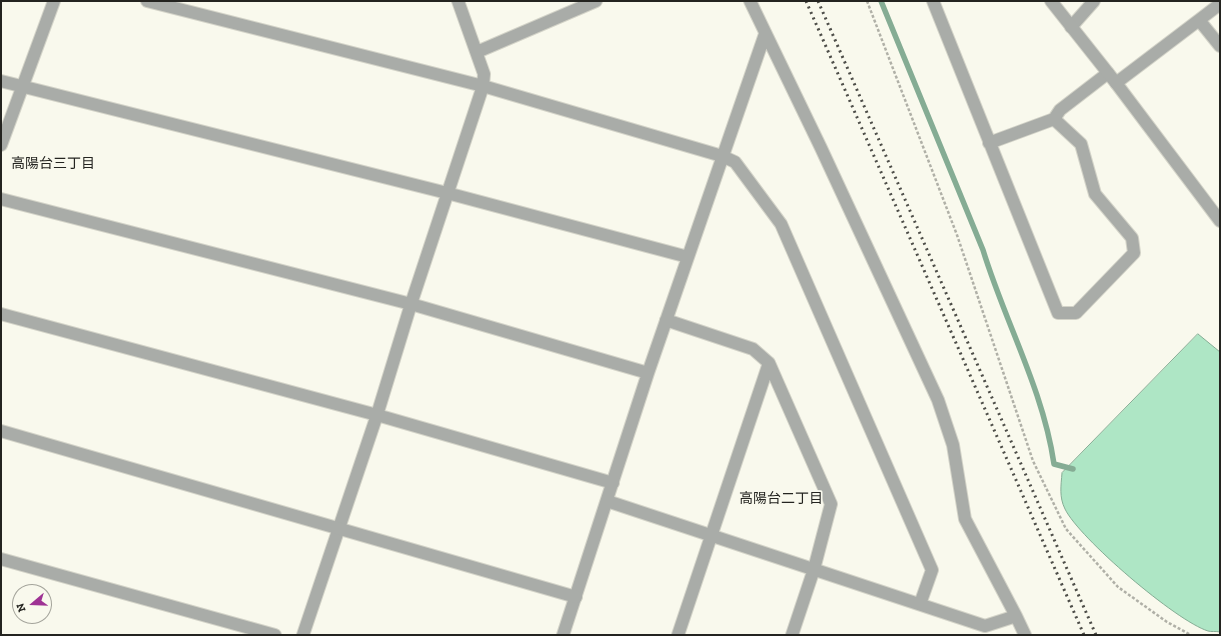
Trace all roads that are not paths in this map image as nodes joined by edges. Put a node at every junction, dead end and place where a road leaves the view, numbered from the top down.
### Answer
1 (54, 1) edge
2 (147, 1) edge
3 (458, 1) edge
4 (596, 1) edge
5 (750, 1) edge
6 (933, 1) edge
7 (1051, 1) edge
8 (1094, 1) edge
9 (1220, 4) edge
10 (1199, 20) junction
11 (1071, 27) junction
12 (765, 34) junction
13 (1220, 46) edge
14 (477, 52) junction
15 (1108, 73) junction
16 (1, 81) edge
17 (1116, 83) junction
18 (483, 86) junction
19 (22, 87) junction
20 (1054, 119) junction
21 (989, 143) junction
22 (1, 145) edge
23 (722, 156) junction
24 (447, 193) junction
25 (1, 199) edge
26 (1220, 222) edge
27 (688, 257) junction
28 (411, 304) junction
29 (1, 314) edge
30 (666, 320) junction
31 (769, 363) junction
32 (648, 373) junction
33 (377, 415) junction
34 (1, 431) edge
35 (613, 483) junction
36 (607, 501) junction
37 (339, 529) junction
38 (711, 536) junction
39 (1, 559) edge
40 (814, 569) junction
41 (576, 597) junction
42 (920, 604) junction
43 (1016, 616) junction
44 (275, 635) edge
45 (303, 635) edge
46 (563, 635) edge
47 (678, 635) edge
48 (792, 635) edge
49 (1025, 635) edge

1 - 19 street
2 - 18 street
3 - 14 street
4 - 14 street
5 - 12 street
6 - 21 street
7 - 11 street
8 - 11 street
9 - 10 street
10 - 13 street
10 - 17 street
11 - 15 street
12 - 23 street
12 - 43 street
14 - 18 street
15 - 17 street
15 - 20 street
16 - 19 street
17 - 26 street
18 - 23 street
18 - 24 street
19 - 22 street
19 - 24 street
20 - 21 street
20 - 21 street
23 - 27 street
23 - 42 street
24 - 27 street
24 - 28 street
25 - 28 street
27 - 30 street
28 - 32 street
28 - 33 street
29 - 33 street
30 - 31 street
30 - 32 street
31 - 38 street
31 - 40 street
32 - 35 street
33 - 35 street
33 - 37 street
34 - 37 street
35 - 36 street
36 - 38 street
36 - 41 street
37 - 41 street
37 - 45 street
38 - 40 street
38 - 47 street
39 - 44 street
40 - 42 street
40 - 48 street
41 - 46 street
42 - 43 street
43 - 49 street

